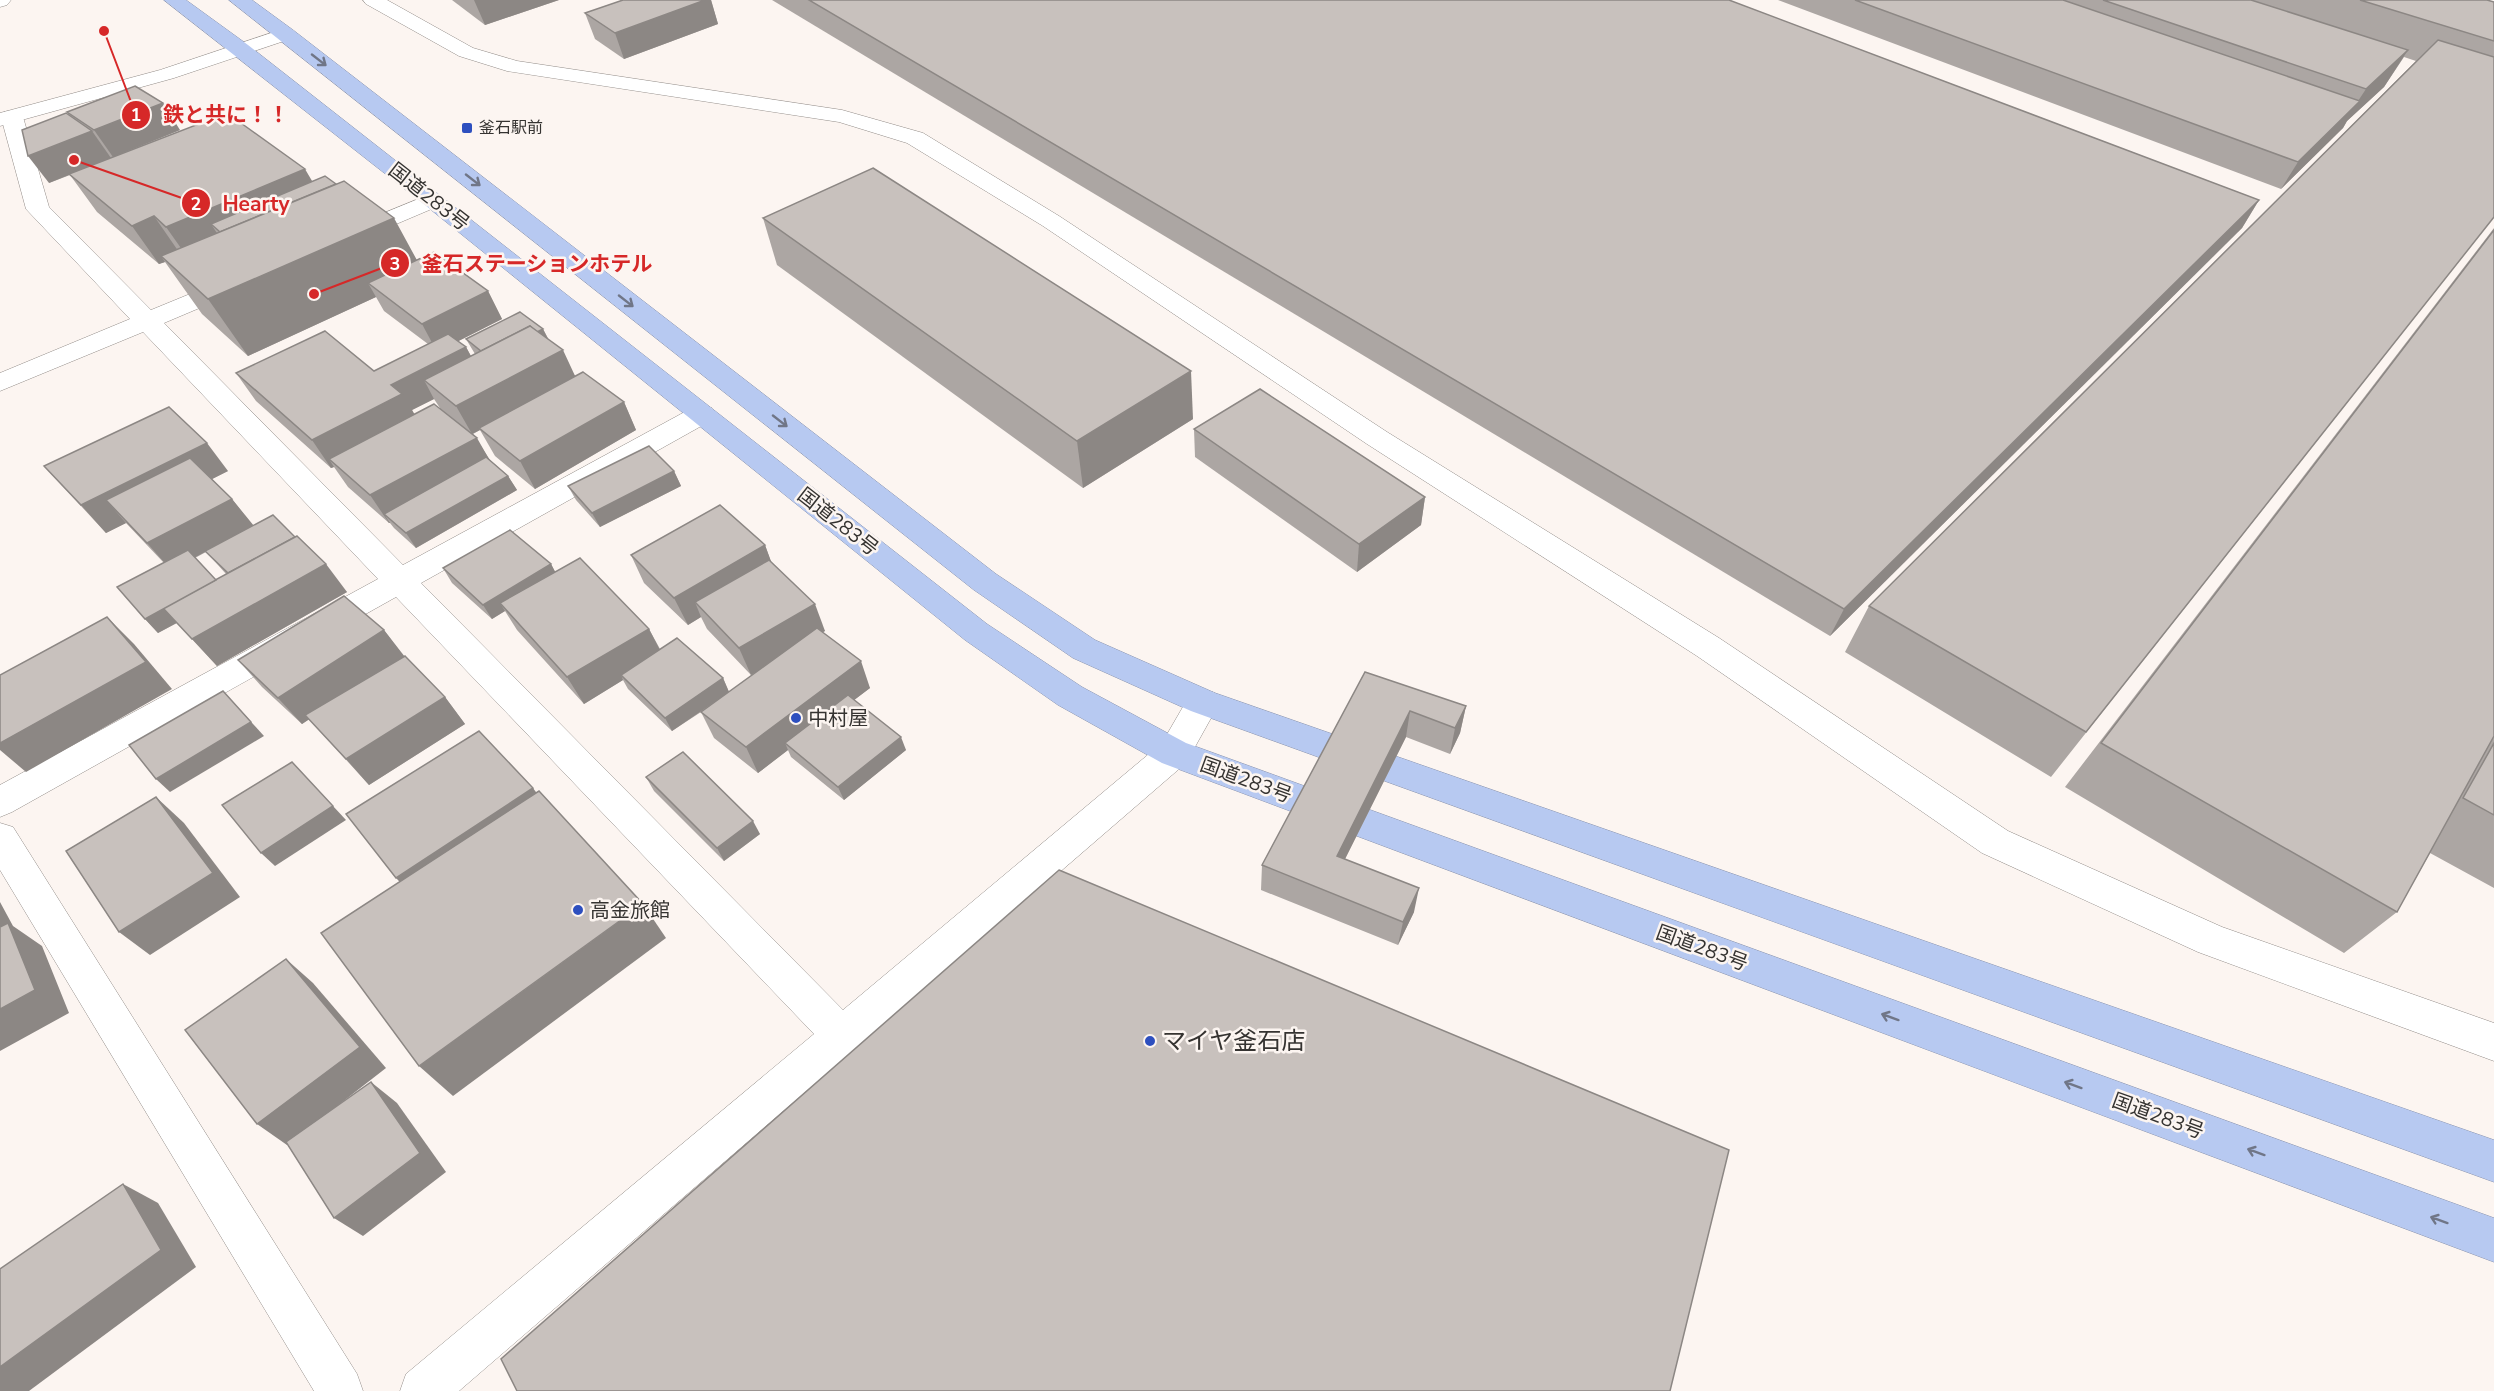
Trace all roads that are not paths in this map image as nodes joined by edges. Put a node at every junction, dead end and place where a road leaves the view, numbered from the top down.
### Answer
1 (174, 0) edge
2 (239, 0) edge
3 (373, 0) edge
4 (286, 34) junction
5 (241, 49) junction
6 (6, 118) edge
7 (433, 200) junction
8 (334, 242) edge
9 (257, 275) edge
10 (147, 321) junction
11 (0, 383) edge
12 (702, 414) junction
13 (400, 581) junction
14 (1203, 702) junction
15 (1174, 753) junction
16 (0, 802) edge
17 (0, 837) edge
18 (842, 1035) junction
19 (2494, 1042) edge
20 (2494, 1161) edge
21 (2494, 1240) edge
22 (340, 1391) edge
23 (423, 1391) edge

1 - 5 highway, 国道283号
2 - 4 highway, 国道283号
3 - 19 street
4 - 5 street
4 -> 14 highway, 国道283号
5 - 6 street
5 - 7 highway, 国道283号
6 - 10 street
7 - 8 street
7 - 12 highway, 国道283号
9 - 10 street
10 - 11 street
10 - 13 street
12 - 13 street
12 - 15 highway, 国道283号
13 - 16 street
13 - 18 street
14 - 15 street
14 - 20 highway, 国道283号
15 - 18 street
21 -> 15 highway, 国道283号
17 - 22 street
18 - 23 street

